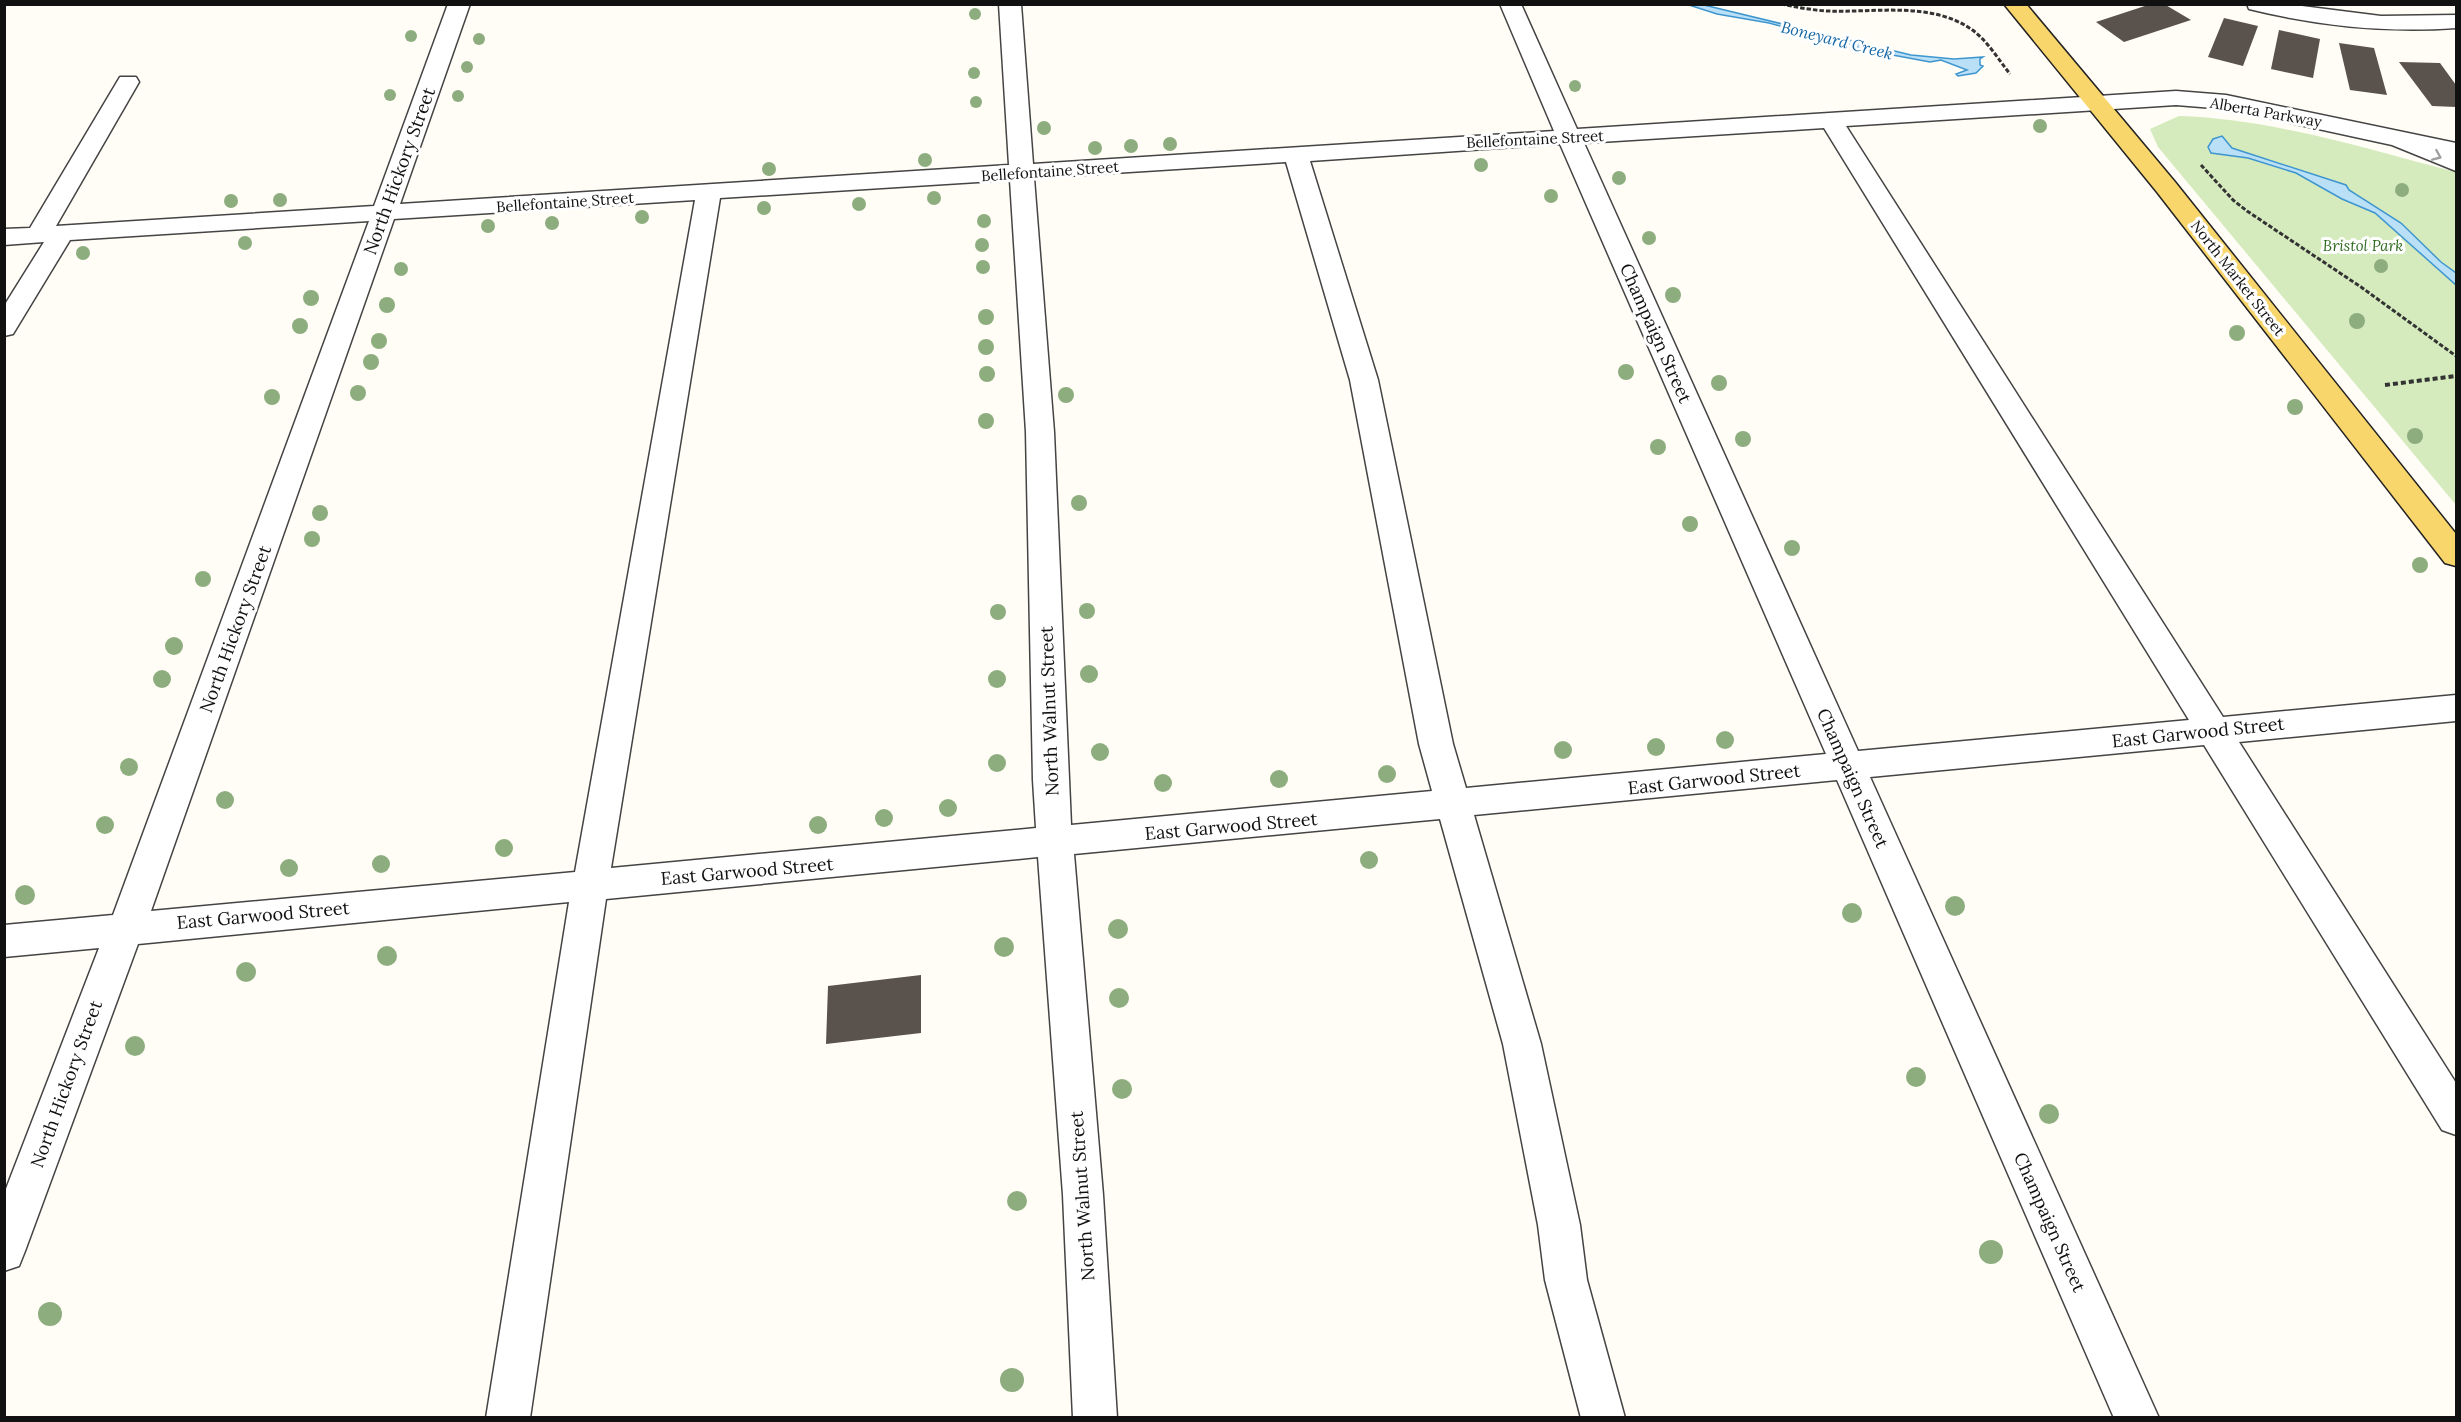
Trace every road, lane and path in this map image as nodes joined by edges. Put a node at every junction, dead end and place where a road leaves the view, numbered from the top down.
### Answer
1 (459, 4) edge
2 (1010, 4) edge
3 (1510, 4) edge
4 (1781, 4) edge
5 (2014, 4) edge
6 (2257, 4) edge
7 (2457, 22) edge
8 (2014, 78) dead end
9 (128, 82) dead end
10 (2095, 103) junction
11 (1830, 119) junction
12 (1570, 138) junction
13 (2399, 139) junction
14 (2457, 150) edge
15 (1296, 154) junction
16 (2196, 159) dead end
17 (2457, 164) edge
18 (1022, 173) junction
19 (709, 193) junction
20 (383, 214) junction
21 (50, 234) junction
22 (4, 237) edge
23 (4, 328) edge
24 (2457, 356) edge
25 (2457, 376) edge
26 (2385, 385) dead end
27 (2457, 555) edge
28 (2457, 708) edge
29 (2216, 730) junction
30 (1847, 766) junction
31 (1453, 805) junction
32 (1055, 842) junction
33 (590, 886) junction
34 (127, 928) junction
35 (4, 941) edge
36 (2457, 1117) edge
37 (4, 1251) edge
38 (508, 1418) edge
39 (1095, 1418) edge
40 (1603, 1418) edge
41 (2137, 1418) edge

1 - 20 street, North Hickory Street
2 - 18 street, North Walnut Street
3 - 12 street, Champaign Street
4 - 8 path
5 - 10 main road, North Market Street
6 - 7 street
9 - 21 street
10 - 11 street, Bellefontaine Street
10 - 13 street, Alberta Parkway
10 - 27 main road, North Market Street
11 - 12 street, Bellefontaine Street
11 - 29 street
12 - 15 street, Bellefontaine Street
12 - 30 street, Champaign Street
13 - 14 street, Alberta Parkway
13 -> 17 street, Alberta Parkway
15 - 18 street, Bellefontaine Street
15 - 31 street
16 - 24 path
18 - 19 street, Bellefontaine Street
18 - 32 street, North Walnut Street
19 - 20 street, Bellefontaine Street
19 - 33 street
20 - 21 street, Bellefontaine Street
20 - 34 street, North Hickory Street
21 - 22 street, Bellefontaine Street
21 - 23 street
25 - 26 path
28 - 29 street, East Garwood Street
29 - 30 street, East Garwood Street
29 - 36 street
30 - 31 street, East Garwood Street
30 - 41 street, Champaign Street
31 - 32 street, East Garwood Street
31 - 40 street
32 - 33 street, East Garwood Street
32 - 39 street, North Walnut Street
33 - 34 street, East Garwood Street
33 - 38 street
34 - 35 street, East Garwood Street
34 - 37 street, North Hickory Street

